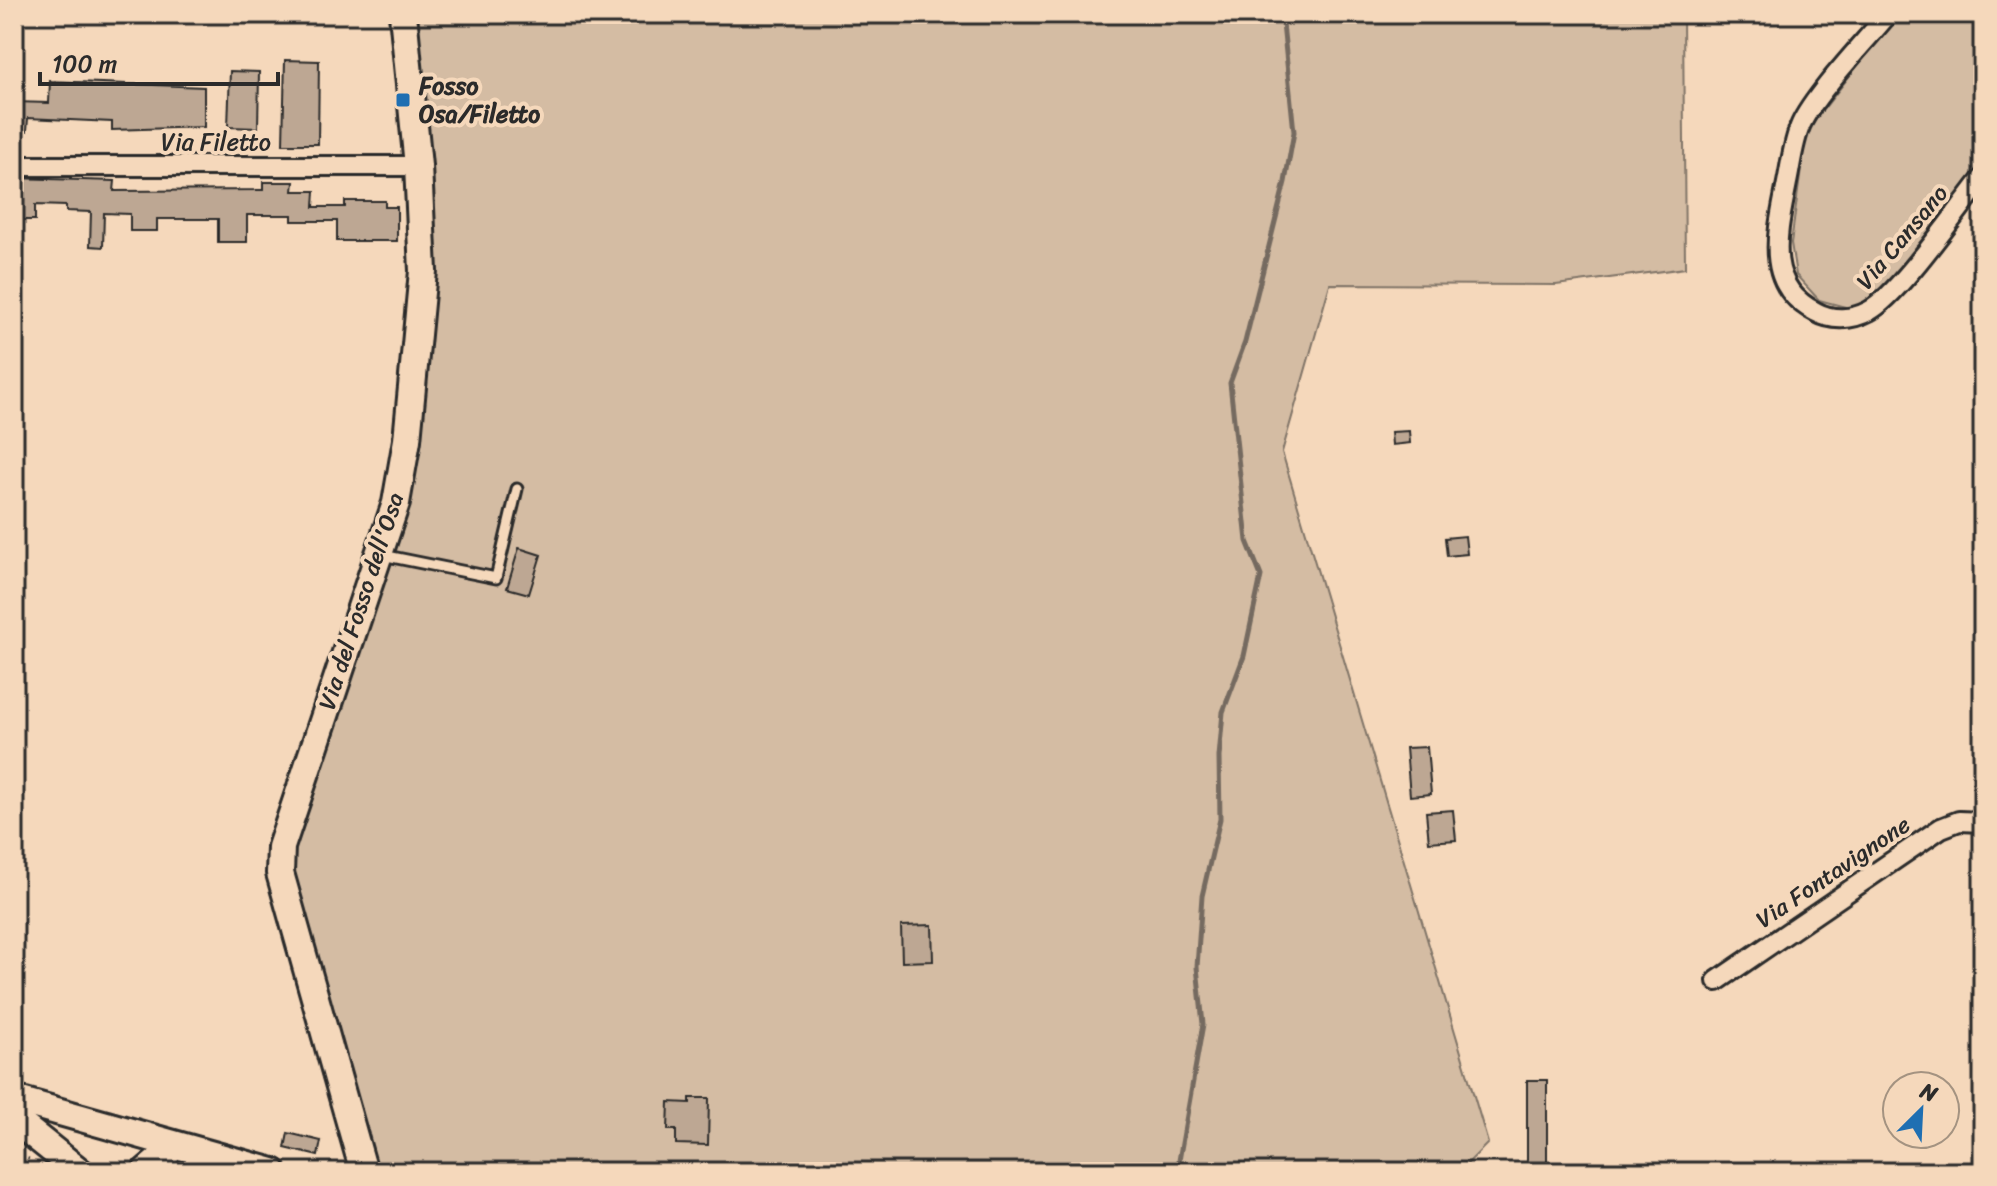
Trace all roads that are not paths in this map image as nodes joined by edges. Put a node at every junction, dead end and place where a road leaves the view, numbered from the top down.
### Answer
1 (403, 14) edge
2 (1888, 14) edge
3 (14, 166) edge
4 (418, 166) junction
5 (1983, 178) edge
6 (517, 489) dead end
7 (378, 555) junction
8 (1983, 822) edge
9 (1717, 981) dead end
10 (14, 1099) edge
11 (14, 1119) edge
12 (175, 1146) junction
13 (80, 1172) edge
14 (145, 1172) edge
15 (273, 1172) edge
16 (364, 1172) edge

1 - 4 street, Via del Fosso dell'Osa
2 - 5 street, Via Cansano
3 - 4 street, Via Filetto
4 - 7 street, Via del Fosso dell'Osa
6 - 7 lane
7 - 16 street, Via del Fosso dell'Osa
8 - 9 street, Via Fontavignone
10 - 12 street
11 - 13 street
12 - 14 street
12 - 15 street

